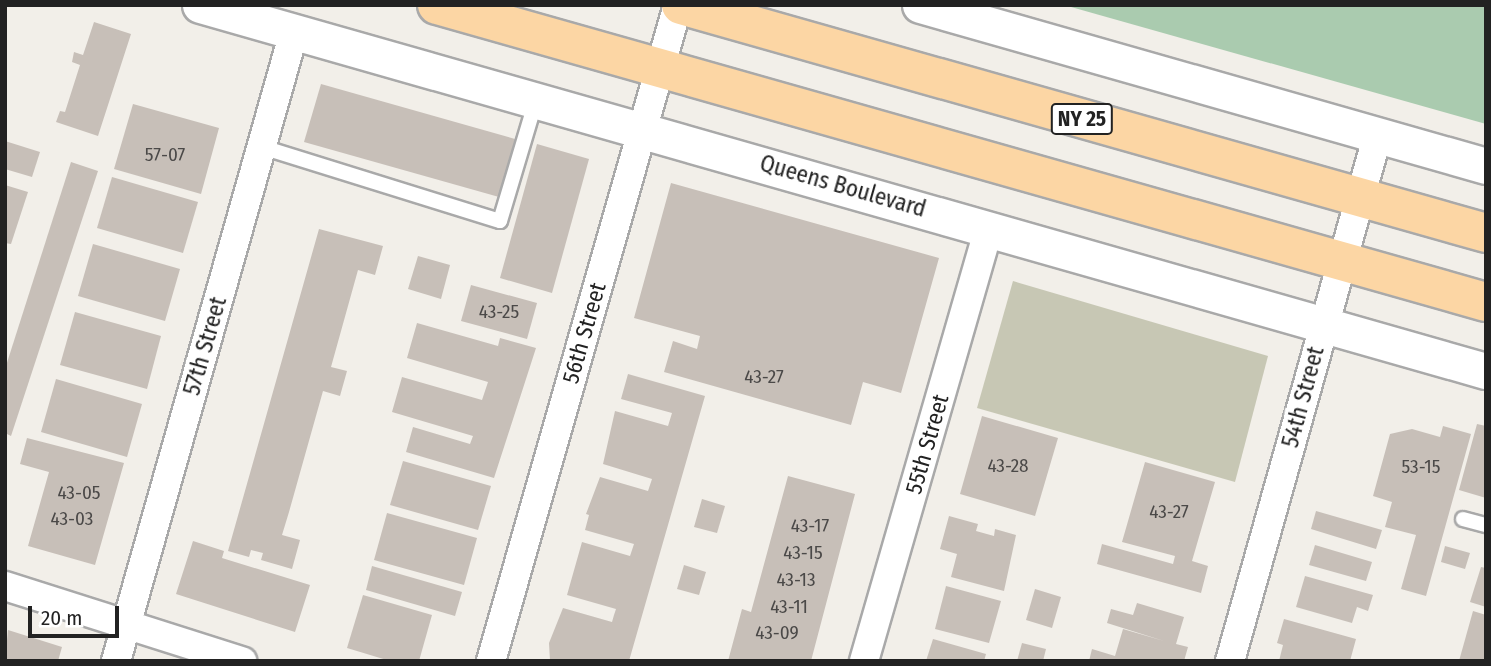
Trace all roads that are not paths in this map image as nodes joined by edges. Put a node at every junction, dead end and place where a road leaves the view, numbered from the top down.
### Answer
1 (200, 5) edge
2 (437, 5) edge
3 (680, 5) edge
4 (920, 5) edge
5 (294, 32) junction
6 (660, 68) junction
7 (536, 100) junction
8 (642, 129) junction
9 (1378, 134) junction
10 (262, 147) junction
11 (1486, 166) edge
12 (1360, 197) junction
13 (989, 228) junction
14 (1486, 233) edge
15 (1341, 260) junction
16 (1486, 302) edge
17 (1324, 322) junction
18 (1486, 371) edge
19 (1463, 519) dead end
20 (1486, 525) edge
21 (5, 586) edge
22 (127, 624) junction
23 (117, 661) edge
24 (242, 661) edge
25 (491, 661) edge
26 (864, 661) edge
27 (1230, 661) edge

1 - 5 street, Queens Boulevard
2 - 6 main road
3 - 6 street, 56th Street
3 - 12 main road, NY 25
4 - 9 street
5 - 7 street, Queens Boulevard
5 - 10 street, 57th Street
6 - 8 street, 56th Street
6 - 15 main road
7 - 8 street, Queens Boulevard
7 - 10 lane
8 - 13 street, Queens Boulevard
8 - 25 street, 56th Street
9 - 11 street
9 - 12 street, 54th Street
10 - 22 street, 57th Street
12 - 14 main road, NY 25
12 - 15 street, 54th Street
13 - 17 street, Queens Boulevard
13 - 26 street, 55th Street
15 - 16 main road
15 - 17 street, 54th Street
17 - 18 street, Queens Boulevard
17 - 27 street, 54th Street
19 - 20 lane
21 - 22 street
22 - 23 street, 57th Street
22 - 24 street

